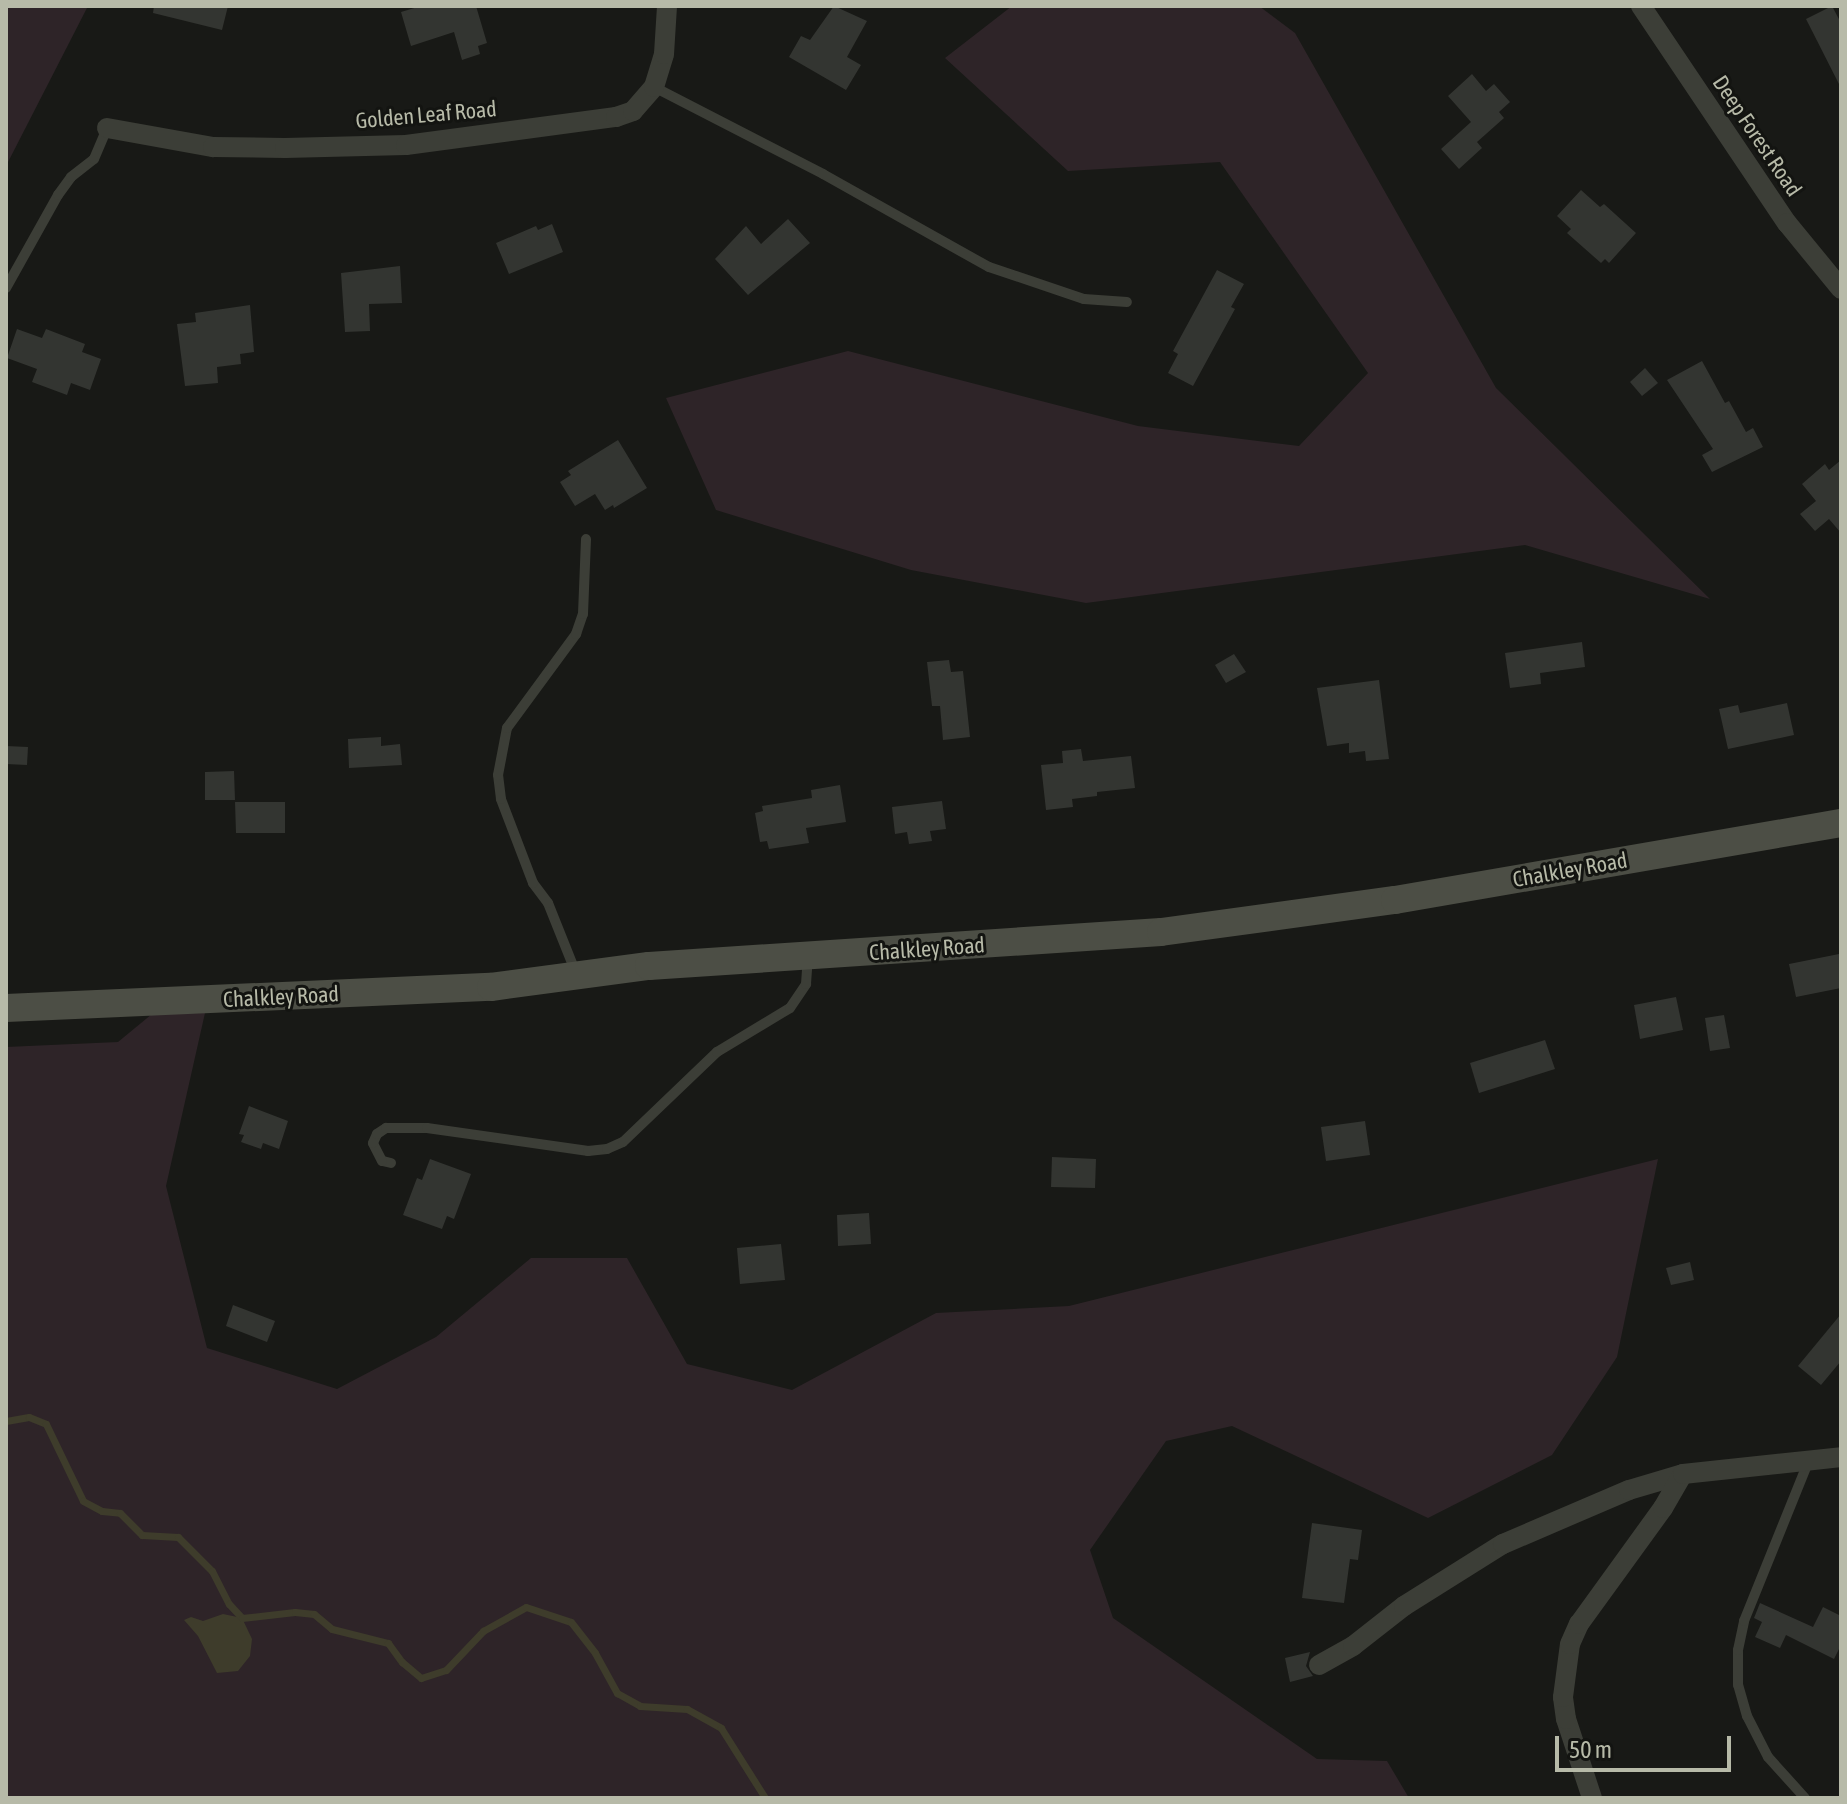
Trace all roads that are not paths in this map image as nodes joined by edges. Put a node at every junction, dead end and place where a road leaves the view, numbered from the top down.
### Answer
1 (667, 6) edge
2 (1641, 6) edge
3 (654, 87) junction
4 (107, 128) joint
5 (6, 288) edge
6 (1841, 289) edge
7 (1127, 302) dead end
8 (586, 539) dead end
9 (1841, 823) edge
10 (808, 957) junction
11 (576, 974) junction
12 (6, 1008) edge
13 (391, 1163) dead end
14 (1841, 1457) edge
15 (1809, 1460) junction
16 (1683, 1474) junction
17 (1319, 1665) dead end
18 (1592, 1798) edge
19 (1805, 1798) edge

1 - 3 street
2 - 6 street, Deep Forest Road
3 - 4 street, Golden Leaf Road
3 - 7 lane
4 - 5 lane
8 - 11 lane
9 - 10 street, Chalkley Road
10 - 11 street, Chalkley Road
10 - 13 lane
11 - 12 street, Chalkley Road
14 - 15 street
15 - 16 street
15 - 19 lane
16 - 17 street
16 - 18 street

